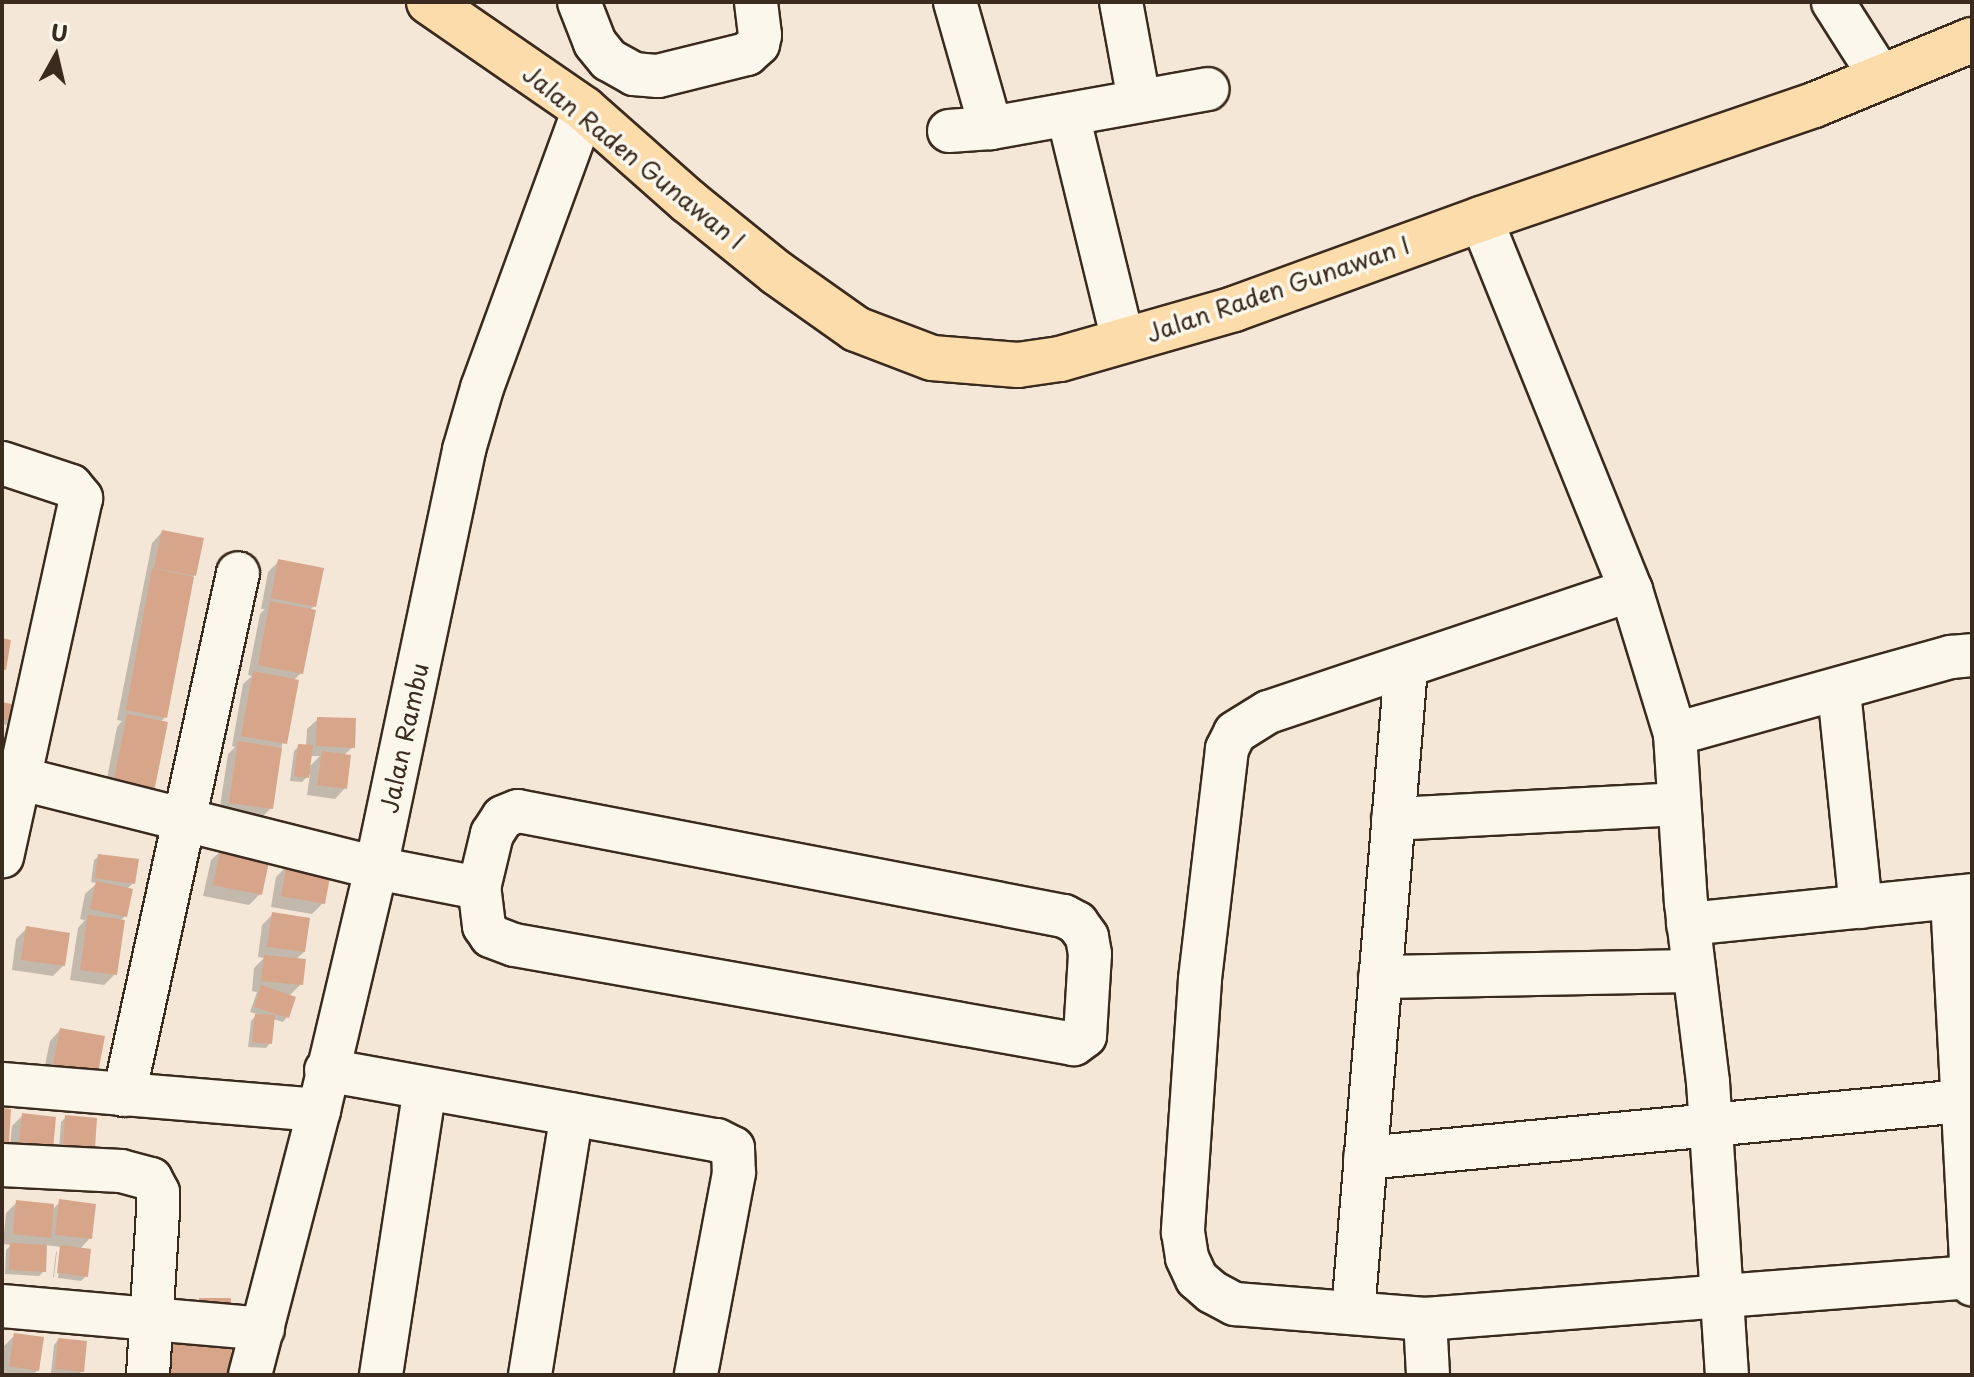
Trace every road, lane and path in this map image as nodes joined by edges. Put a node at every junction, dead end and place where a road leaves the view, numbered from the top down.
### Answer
1 (429, 2) edge
2 (579, 2) edge
3 (756, 2) edge
4 (955, 2) edge
5 (1121, 2) edge
6 (1833, 2) edge
7 (1972, 40) edge
8 (1880, 76) junction
9 (1208, 89) dead end
10 (1139, 100) junction
11 (584, 109) junction
12 (1068, 115) junction
13 (991, 128) junction
14 (949, 131) dead end
15 (1481, 219) junction
16 (1123, 341) junction
17 (2, 463) edge
18 (238, 573) dead end
19 (1631, 590) junction
20 (1972, 655) edge
21 (1406, 667) junction
22 (1839, 691) junction
23 (1675, 734) junction
24 (10, 776) edge
25 (1679, 804) junction
26 (182, 818) junction
27 (1393, 819) junction
28 (2, 856) edge
29 (376, 868) junction
30 (479, 888) junction
31 (1962, 897) edge
32 (1861, 907) junction
33 (1688, 924) junction
34 (1694, 971) junction
35 (1380, 977) junction
36 (2, 1084) edge
37 (425, 1088) junction
38 (323, 1090) junction
39 (124, 1095) junction
40 (1962, 1101) junction
41 (572, 1114) junction
42 (1710, 1126) junction
43 (1365, 1158) junction
44 (2, 1165) edge
45 (1971, 1277) edge
46 (1972, 1284) edge
47 (1721, 1296) junction
48 (2, 1306) edge
49 (1353, 1313) junction
50 (1425, 1319) junction
51 (152, 1320) junction
52 (263, 1329) junction
53 (148, 1375) edge
54 (250, 1375) edge
55 (381, 1375) edge
56 (530, 1375) edge
57 (696, 1375) edge
58 (1428, 1375) edge
59 (1727, 1375) edge

1 - 11 highway, Jalan Raden Gunawan I
2 - 3 street
4 - 13 street
5 - 10 street
6 - 8 street
7 - 8 highway, Jalan Raden Gunawan I
8 - 15 highway, Jalan Raden Gunawan I
9 - 10 street
10 - 12 street
11 - 16 highway, Jalan Raden Gunawan I
11 - 29 street, Jalan Rambu
12 - 13 street
12 - 16 street
13 - 14 street
15 - 16 highway, Jalan Raden Gunawan I
15 - 19 street
17 - 24 street
18 - 26 street
19 - 21 street
19 - 23 street
20 - 22 street
21 - 27 street
21 - 49 street
22 - 23 street
22 - 32 street
23 - 25 street
24 - 26 street
24 - 28 street
25 - 27 street
25 - 33 street
26 - 29 street
26 - 39 street
27 - 35 street
29 - 30 street
29 - 38 street, Jalan Rambu
30 - 30 street
31 - 32 street
31 - 40 street
32 - 33 street
33 - 34 street
34 - 35 street
34 - 42 street
35 - 43 street
36 - 39 street
37 - 38 street
37 - 41 street
37 - 55 street
38 - 39 street
38 - 52 street, Jalan Rambu
40 - 42 street
40 - 45 street
41 - 56 street
41 - 57 street
42 - 43 street
42 - 47 street
43 - 49 street
44 - 51 street
45 - 46 street
45 - 47 street
47 - 50 street
47 - 59 street
48 - 51 street
49 - 50 street
50 - 58 street
51 - 52 street
51 - 53 street
52 - 54 street, Jalan Rambu

